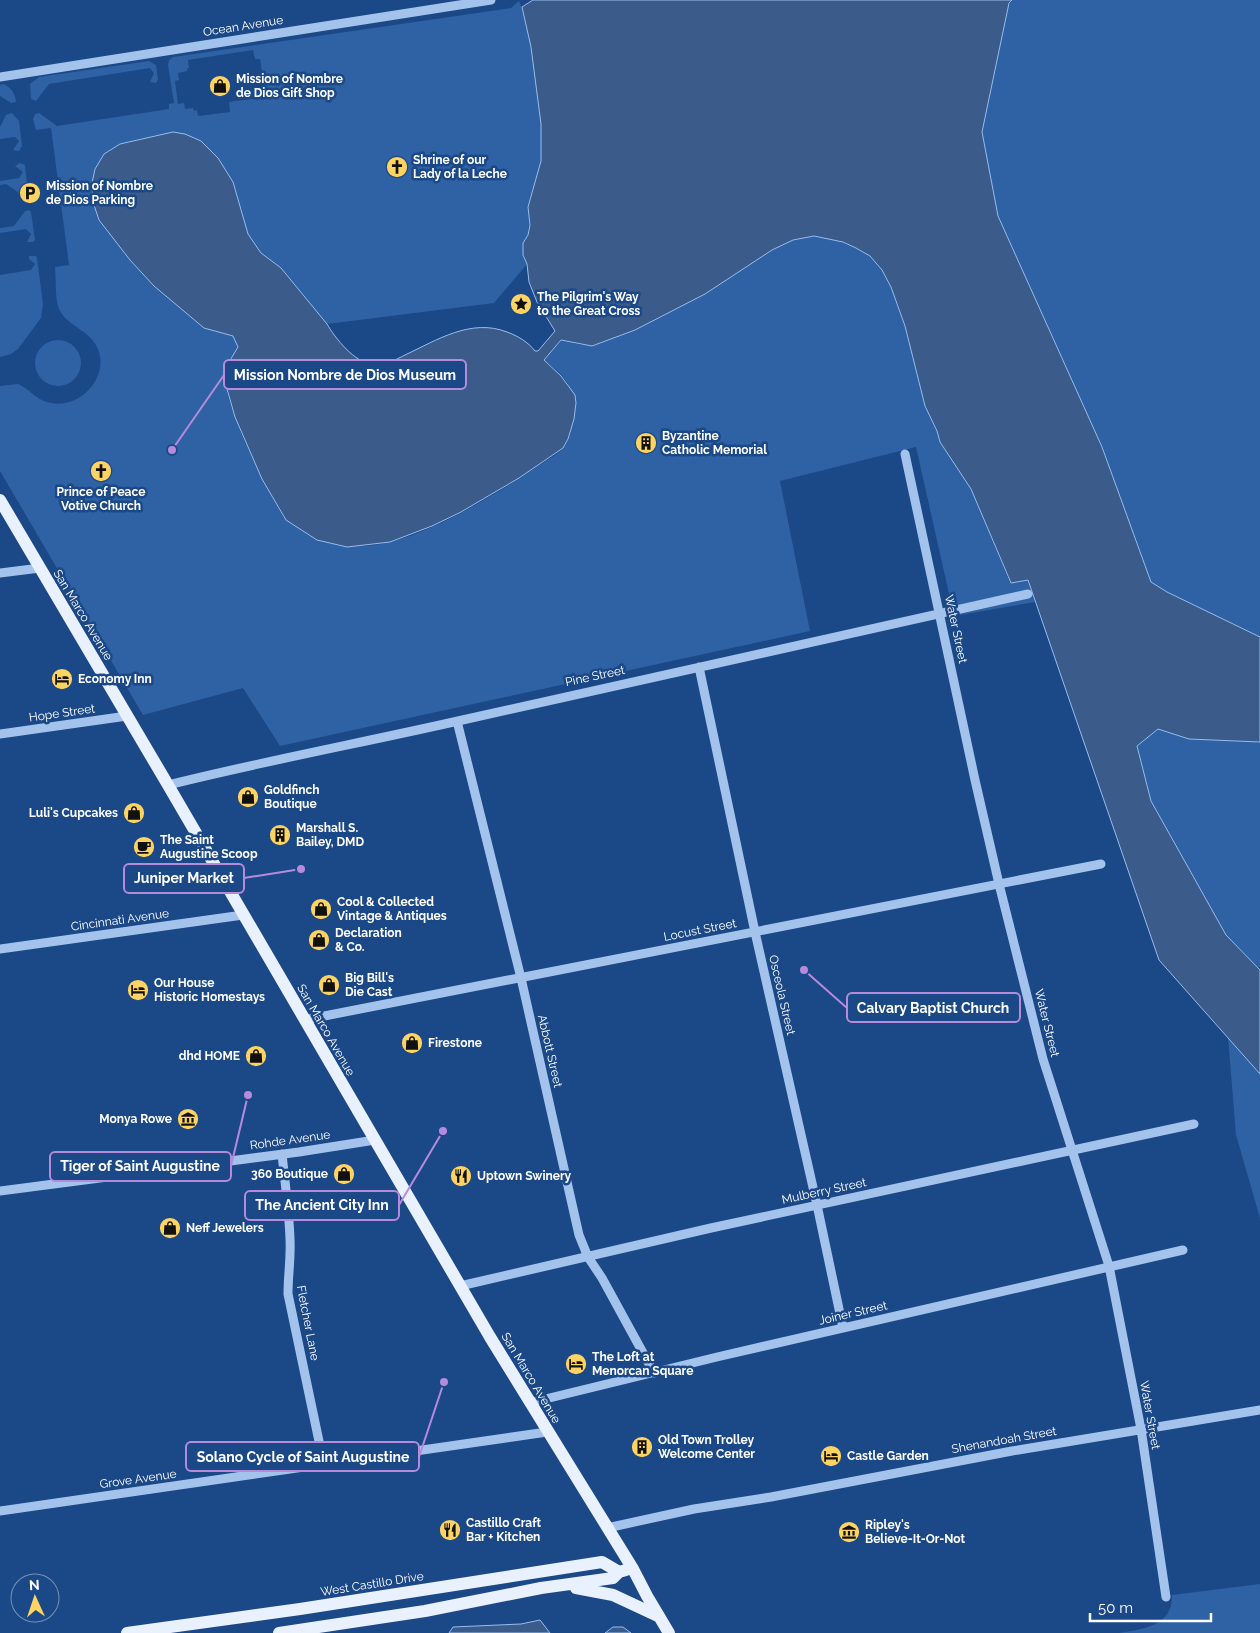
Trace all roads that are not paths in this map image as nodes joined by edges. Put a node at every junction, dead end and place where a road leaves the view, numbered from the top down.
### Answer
1 (491, 0) edge
2 (0, 77) edge
3 (905, 454) dead end
4 (0, 500) edge
5 (40, 568) junction
6 (0, 573) edge
7 (1028, 594) dead end
8 (939, 613) junction
9 (699, 667) junction
10 (127, 716) junction
11 (456, 721) junction
12 (0, 734) edge
13 (168, 785) junction
14 (1101, 864) dead end
15 (999, 884) junction
16 (243, 914) junction
17 (755, 932) junction
18 (0, 948) edge
19 (521, 978) junction
20 (304, 1020) junction
21 (1194, 1124) dead end
22 (375, 1140) junction
23 (1072, 1149) junction
24 (282, 1154) junction
25 (0, 1191) edge
26 (817, 1205) junction
27 (1183, 1250) dead end
28 (588, 1257) junction
29 (1109, 1266) junction
30 (460, 1286) junction
31 (844, 1328) junction
32 (654, 1373) junction
33 (529, 1403) junction
34 (1260, 1410) edge
35 (1141, 1429) junction
36 (547, 1432) junction
37 (324, 1464) junction
38 (0, 1511) edge
39 (607, 1528) junction
40 (633, 1569) junction
41 (620, 1572) junction
42 (561, 1586) junction
43 (1166, 1597) dead end
44 (658, 1616) junction
45 (135, 1632) edge
46 (279, 1633) edge
47 (669, 1633) edge

1 - 2 street, Ocean Avenue
3 - 8 street, Water Street
4 - 5 main road, San Marco Avenue
5 - 6 street
5 - 10 main road, San Marco Avenue
7 - 8 street, Pine Street
8 - 9 street, Pine Street
8 - 15 street, Water Street
9 - 11 street, Pine Street
9 - 17 street, Osceola Street
10 - 12 street, Hope Street
10 - 13 main road, San Marco Avenue
11 - 13 street, Pine Street
11 - 19 street, Abbott Street
13 - 16 main road, San Marco Avenue
14 - 15 street, Locust Street
15 - 17 street, Locust Street
15 - 23 street, Water Street
16 - 18 street, Cincinnati Avenue
16 - 20 main road, San Marco Avenue
17 - 19 street, Locust Street
17 - 26 street, Osceola Street
19 - 20 street, Locust Street
19 - 28 street, Abbott Street
20 - 22 main road, San Marco Avenue
21 - 23 street, Mulberry Street
22 - 24 street, Rohde Avenue
22 - 30 main road, San Marco Avenue
23 - 26 street, Mulberry Street
23 - 29 street, Water Street
24 - 25 street, Rohde Avenue
24 - 37 street, Fletcher Lane
26 - 28 street, Mulberry Street
26 - 31 street, Osceola Street
27 - 29 street, Joiner Street
28 - 30 street, Mulberry Street
28 - 32 street, Abbott Street
29 - 31 street, Joiner Street
29 - 35 street, Water Street
30 - 33 main road, San Marco Avenue
31 - 32 street, Joiner Street
32 - 33 street, Joiner Street
33 - 36 main road, San Marco Avenue
34 - 35 street, Shenandoah Street
35 - 39 street, Shenandoah Street
35 - 43 street, Water Street
36 - 37 street, Grove Avenue
36 - 39 main road, San Marco Avenue
37 - 38 street, Grove Avenue
39 - 40 main road, San Marco Avenue
40 - 41 main road
40 - 44 main road, San Marco Avenue
41 - 42 main road
41 - 45 main road, West Castillo Drive
42 - 44 main road
42 - 46 main road
44 - 47 main road, San Marco Avenue

